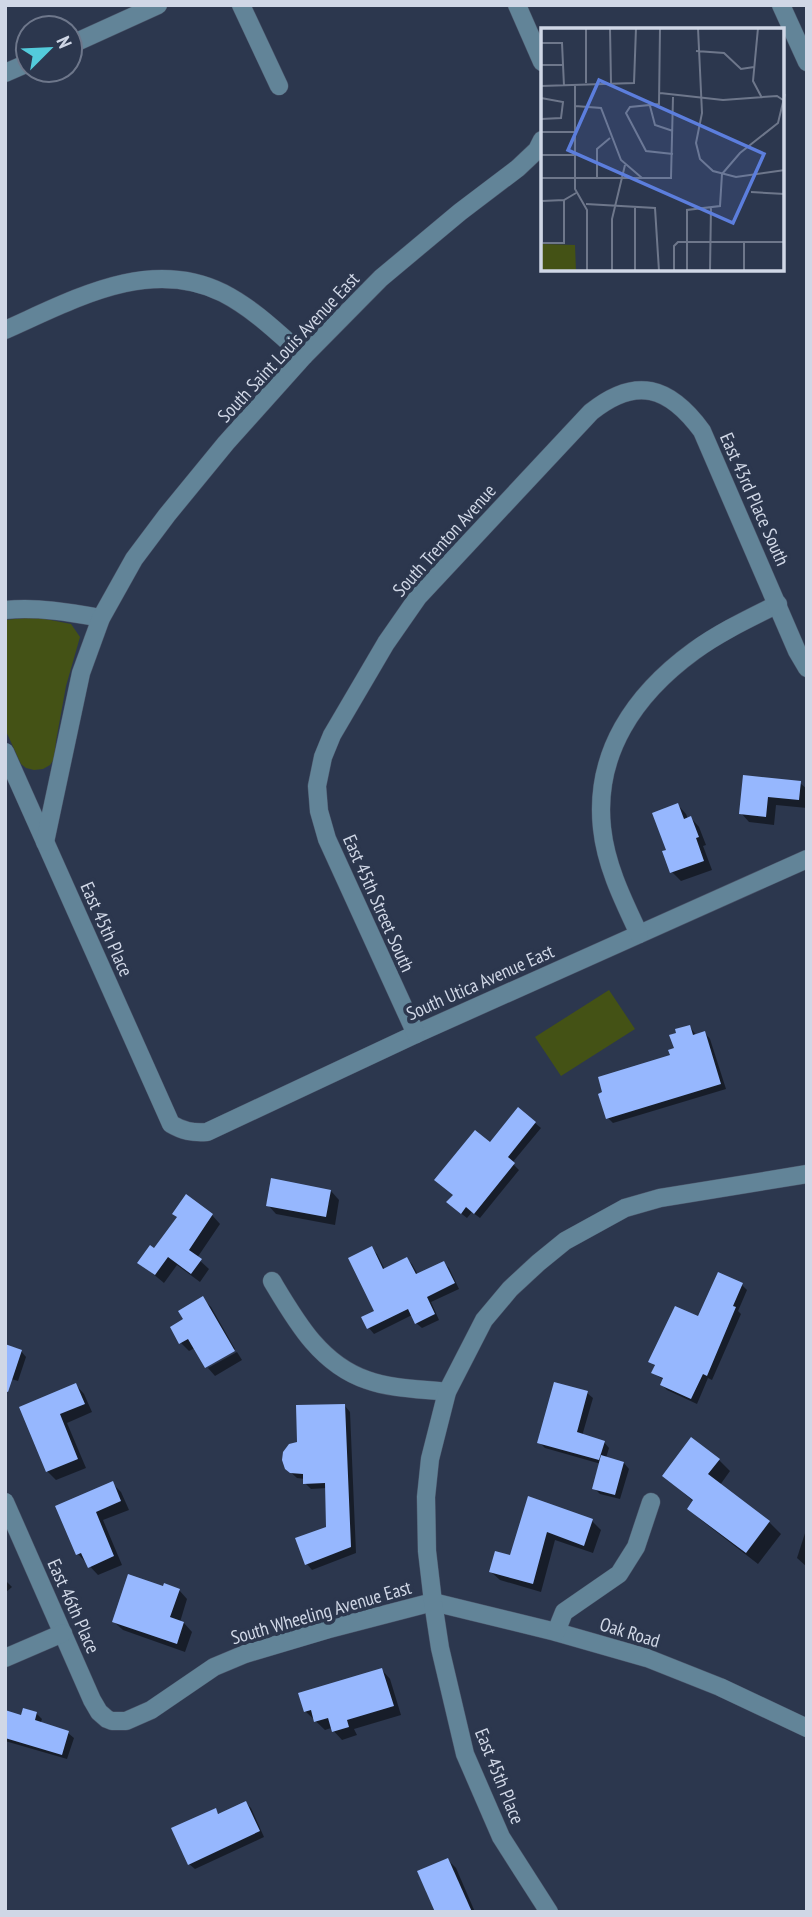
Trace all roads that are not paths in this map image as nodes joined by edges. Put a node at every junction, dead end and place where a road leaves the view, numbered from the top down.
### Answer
1 (158, 5) edge
2 (241, 5) edge
3 (517, 5) edge
4 (781, 5) edge
5 (84, 38) edge
6 (541, 60) edge
7 (807, 62) edge
8 (279, 86) dead end
9 (541, 142) edge
10 (5, 330) edge
11 (304, 356) junction
12 (667, 396) joint
13 (778, 604) junction
14 (5, 610) edge
15 (101, 618) junction
16 (807, 668) edge
17 (5, 752) edge
18 (317, 786) joint
19 (45, 842) junction
20 (807, 859) edge
21 (639, 934) junction
22 (416, 1034) junction
23 (171, 1124) joint
24 (807, 1174) edge
25 (272, 1281) dead end
26 (447, 1392) junction
27 (5, 1502) edge
28 (651, 1502) dead end
29 (433, 1602) junction
30 (556, 1632) junction
31 (63, 1633) junction
32 (5, 1658) edge
33 (112, 1721) joint
34 (807, 1728) edge
35 (549, 1912) edge

1 - 5 street
2 - 8 street
3 - 6 street
4 - 7 street
9 - 11 street, South Saint Louis Avenue East
10 - 11 street
11 - 15 street, South Saint Louis Avenue East
12 - 13 street, East 43rd Place South
12 - 18 street, South Trenton Avenue
13 - 16 street, East 43rd Place South
13 - 21 street
14 - 15 street
15 - 19 street, South Saint Louis Avenue East
17 - 19 street, East 45th Place
18 - 22 street, East 45th Street South
19 - 23 street, East 45th Place
20 - 21 street, South Utica Avenue East
21 - 22 street, South Utica Avenue East
22 - 23 street, South Utica Avenue East
24 - 26 street, East 45th Place
25 - 26 street
26 - 29 street, East 45th Place
27 - 31 street, East 46th Place
28 - 30 street
29 - 30 street, Oak Road
29 - 33 street, South Wheeling Avenue East
29 - 35 street, East 45th Place
30 - 34 street, Oak Road
31 - 32 street
31 - 33 street, East 46th Place

